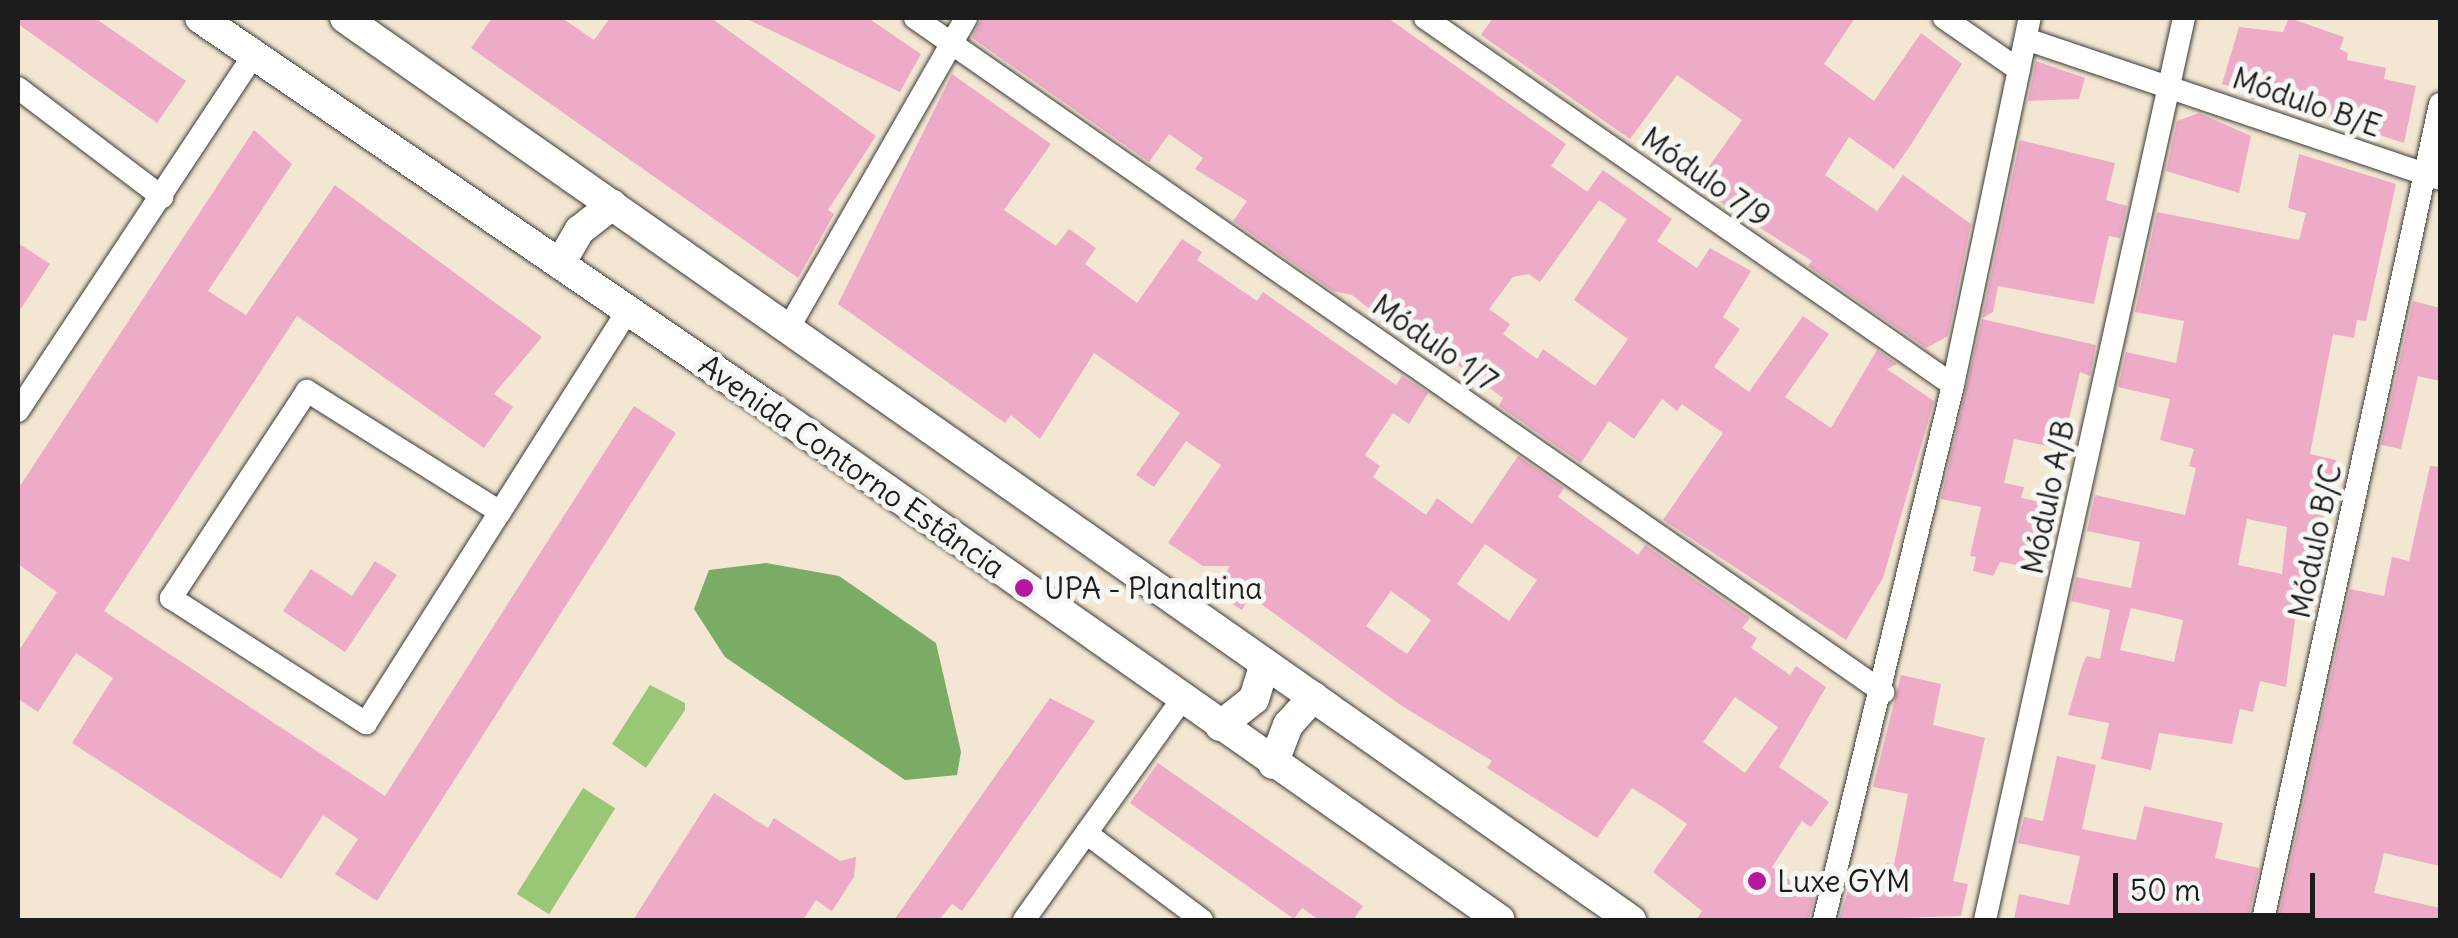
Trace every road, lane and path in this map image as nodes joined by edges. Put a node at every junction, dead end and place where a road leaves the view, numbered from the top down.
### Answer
1 (200, 18) edge
2 (345, 18) edge
3 (914, 18) edge
4 (966, 18) edge
5 (1425, 18) edge
6 (1944, 18) edge
7 (2184, 18) edge
8 (2028, 28) edge
9 (952, 44) junction
10 (254, 55) junction
11 (2019, 70) junction
12 (2168, 87) junction
13 (18, 88) edge
14 (2440, 104) edge
15 (2433, 176) edge
16 (162, 197) junction
17 (612, 205) junction
18 (560, 264) junction
19 (628, 310) junction
20 (788, 328) junction
21 (1953, 385) junction
22 (18, 411) edge
23 (500, 512) junction
24 (1266, 664) junction
25 (1882, 692) junction
26 (1313, 697) junction
27 (1182, 699) junction
28 (1220, 726) junction
29 (1273, 764) junction
30 (1086, 833) junction
31 (1024, 920) edge
32 (1202, 920) edge
33 (1500, 920) edge
34 (1631, 920) edge
35 (1824, 920) edge
36 (1986, 920) edge
37 (2263, 920) edge

1 - 10 street, Avenida Contorno Estância
2 - 17 street
3 - 9 street, Módulo 1/7
4 - 9 street
5 - 21 street, Módulo 7/9
6 - 11 street
7 - 12 street, Módulo A/B
8 - 11 street
8 - 12 street, Módulo B/E
9 - 20 street
9 - 25 street, Módulo 1/7
10 - 16 street
10 - 18 street, Avenida Contorno Estância
11 - 21 street
12 - 15 street, Módulo B/E
12 - 36 street, Módulo A/B
13 - 16 street
14 - 15 street, Módulo B/C
15 - 37 street, Módulo B/C
16 - 22 street
17 - 18 street
17 - 20 street
18 - 19 street, Avenida Contorno Estância
19 - 23 street
19 - 27 street, Avenida Contorno Estância
20 - 24 street
21 - 25 street
23 - 23 street
24 - 26 street
24 - 28 street
25 - 35 street
26 - 29 street
26 - 34 street
27 - 28 street, Avenida Contorno Estância
27 - 30 street
28 - 29 street, Avenida Contorno Estância
29 - 33 street, Avenida Contorno Estância
30 - 31 street
30 - 32 street

